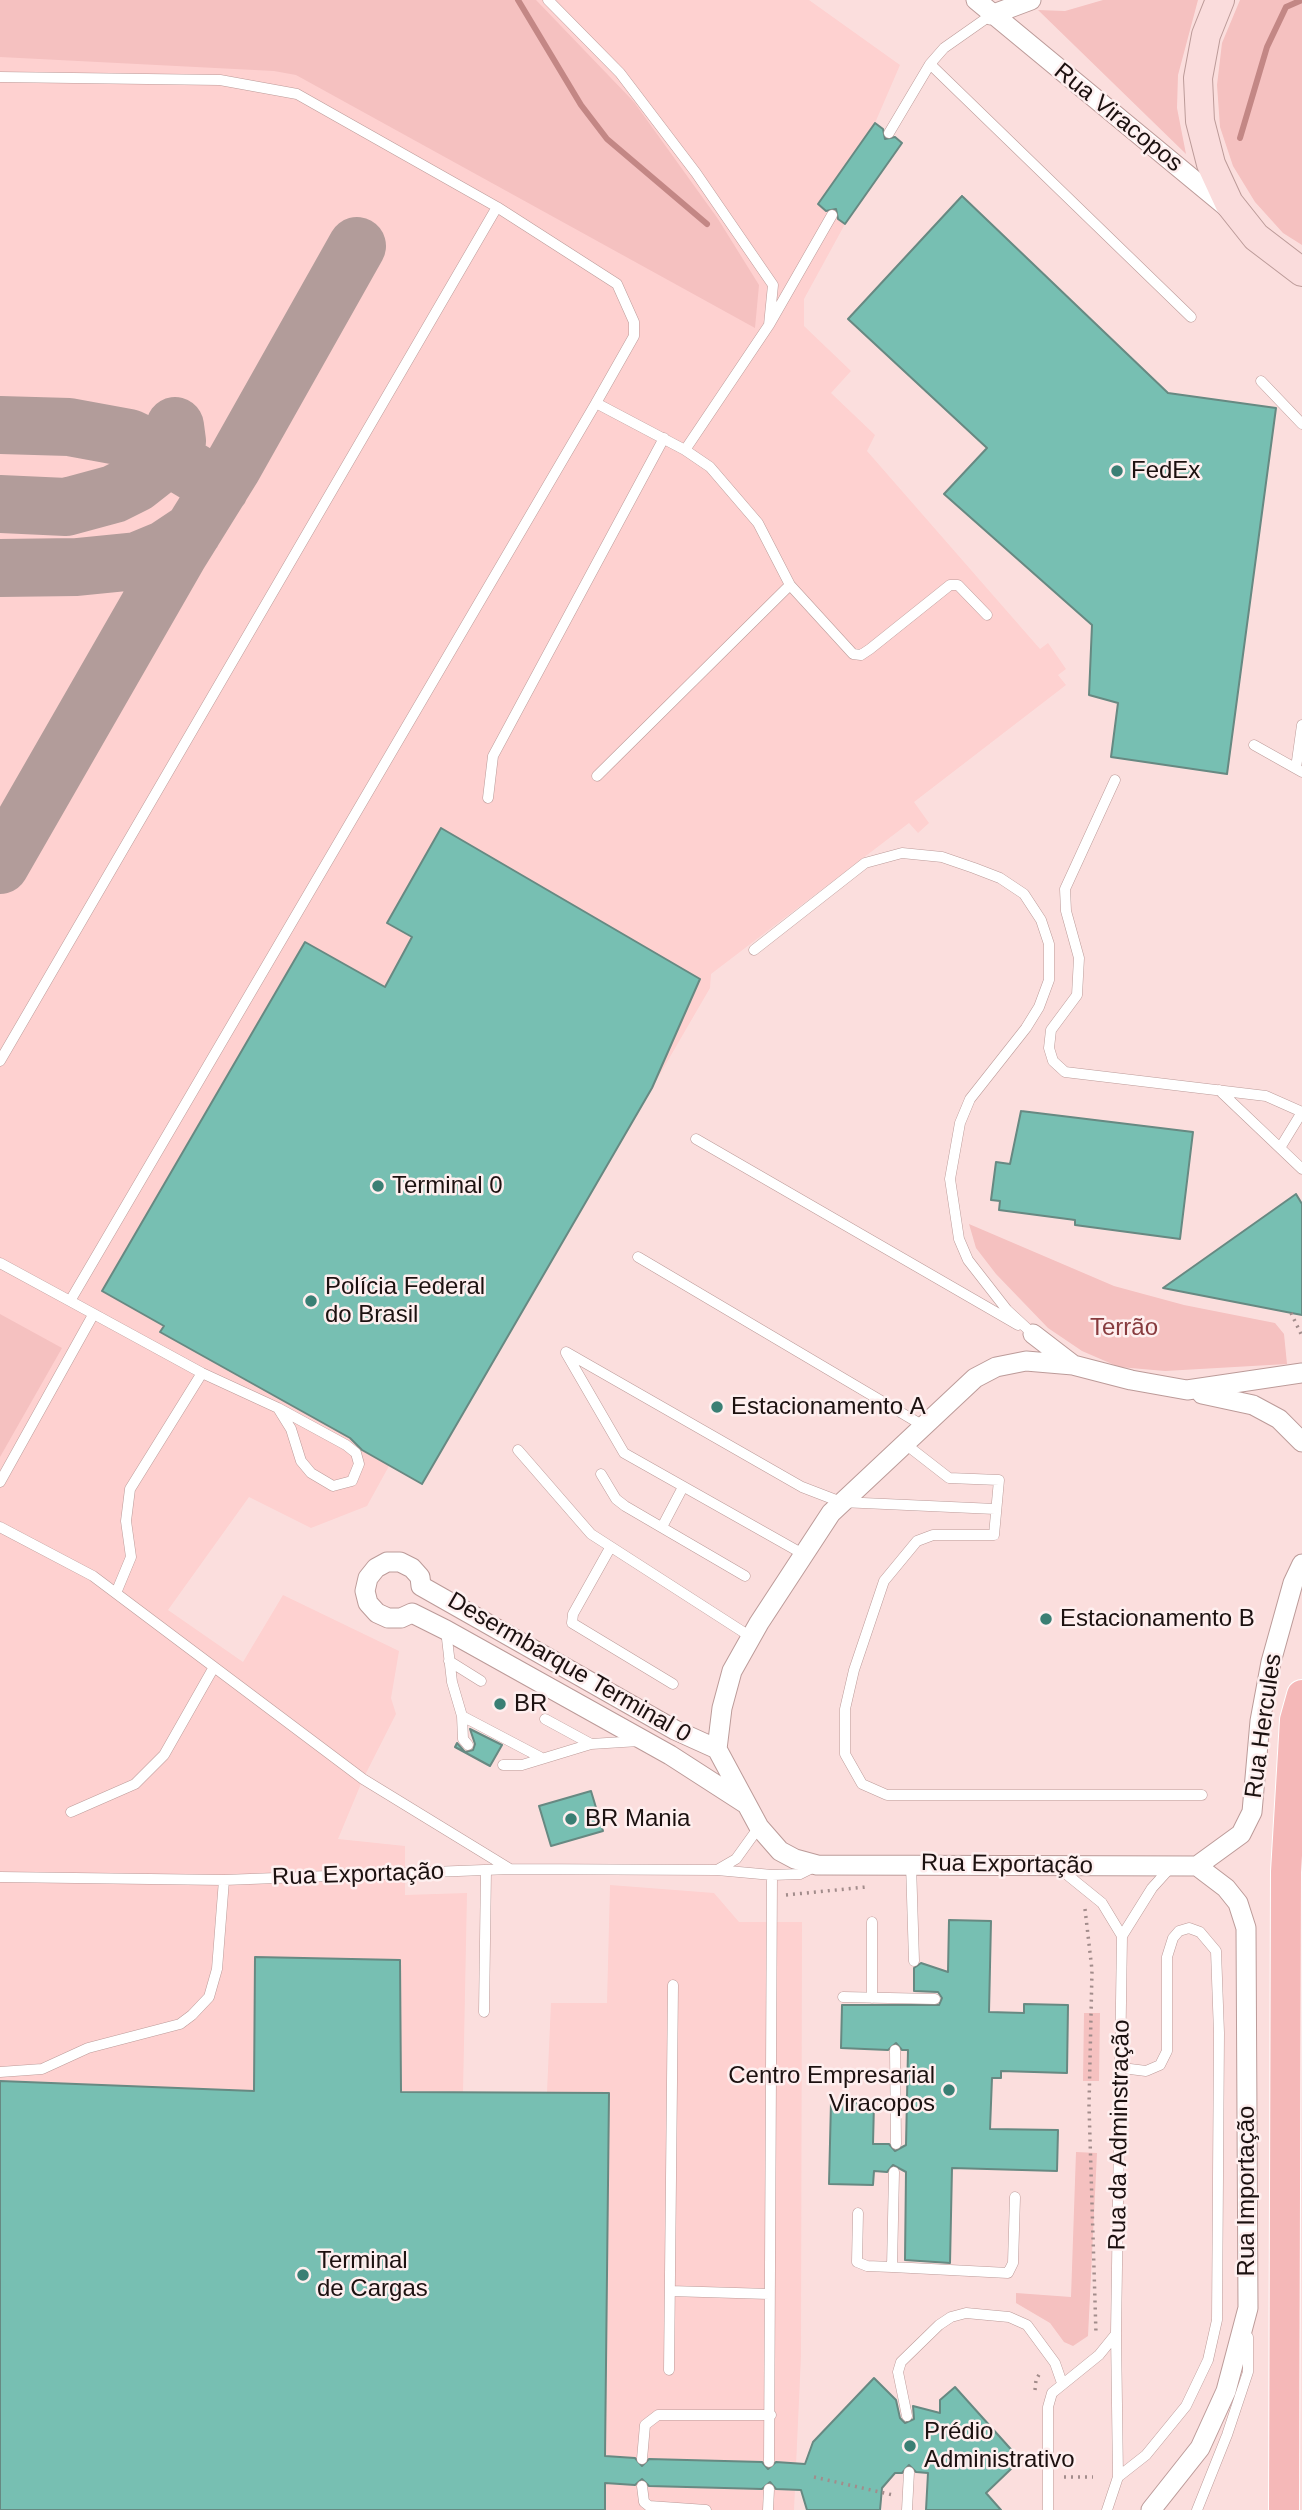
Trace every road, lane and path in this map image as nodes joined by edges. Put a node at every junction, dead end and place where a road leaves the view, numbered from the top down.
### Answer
1 (548, 0) edge
2 (976, 0) edge
3 (1031, 0) edge
4 (1220, 0) edge
5 (991, 15) junction
6 (930, 64) junction
7 (0, 78) edge
8 (889, 133) dead end
9 (497, 207) junction
10 (832, 215) dead end
11 (1250, 230) junction
12 (1302, 272) edge
13 (1302, 283) edge
14 (1191, 317) dead end
15 (769, 325) junction
16 (1261, 381) dead end
17 (597, 402) junction
18 (1302, 424) edge
19 (664, 438) junction
20 (685, 450) junction
21 (790, 585) junction
22 (986, 615) dead end
23 (1302, 724) edge
24 (1254, 745) dead end
25 (1299, 770) edge
26 (597, 776) dead end
27 (1115, 780) dead end
28 (488, 798) dead end
29 (754, 950) dead end
30 (0, 1060) edge
31 (1218, 1090) junction
32 (1302, 1112) edge
33 (696, 1139) dead end
34 (1280, 1148) junction
35 (1302, 1169) edge
36 (638, 1257) dead end
37 (0, 1263) edge
38 (70, 1301) junction
39 (1291, 1313) dead end
40 (93, 1315) junction
41 (1033, 1334) junction
42 (1302, 1336) edge
43 (1073, 1365) junction
44 (202, 1373) junction
45 (1302, 1373) edge
46 (1187, 1390) junction
47 (278, 1408) junction
48 (922, 1425) junction
49 (1302, 1442) edge
50 (904, 1443) junction
51 (518, 1450) dead end
52 (601, 1474) dead end
53 (0, 1482) edge
54 (683, 1487) junction
55 (841, 1502) junction
56 (995, 1509) junction
57 (0, 1527) edge
58 (662, 1527) junction
59 (610, 1548) junction
60 (803, 1554) junction
61 (1302, 1564) edge
62 (745, 1576) dead end
63 (116, 1593) junction
64 (446, 1630) junction
65 (751, 1637) junction
66 (449, 1661) junction
67 (214, 1667) junction
68 (481, 1681) dead end
69 (673, 1684) dead end
70 (1302, 1695) edge
71 (462, 1716) junction
72 (545, 1719) dead end
73 (644, 1741) junction
74 (591, 1744) junction
75 (468, 1745) dead end
76 (717, 1749) junction
77 (540, 1758) junction
78 (503, 1765) dead end
79 (1202, 1795) dead end
80 (746, 1805) junction
81 (71, 1812) dead end
82 (759, 1827) junction
83 (911, 1864) junction
84 (817, 1865) junction
85 (1057, 1866) junction
86 (1197, 1866) junction
87 (1171, 1867) junction
88 (510, 1869) junction
89 (486, 1870) junction
90 (717, 1870) junction
91 (772, 1875) junction
92 (2, 1878) edge
93 (224, 1880) junction
94 (872, 1887) dead end
95 (770, 1895) junction
96 (1083, 1901) dead end
97 (872, 1922) dead end
98 (1122, 1937) junction
99 (914, 1961) dead end
100 (673, 1985) dead end
101 (914, 1986) dead end
102 (843, 1997) dead end
103 (872, 1998) junction
104 (914, 1999) junction
105 (935, 1999) dead end
106 (484, 2012) dead end
107 (895, 2050) dead end
108 (1122, 2068) junction
109 (0, 2072) edge
110 (896, 2144) dead end
111 (894, 2172) dead end
112 (1015, 2197) dead end
113 (858, 2213) dead end
114 (892, 2267) junction
115 (670, 2291) junction
116 (769, 2294) junction
117 (1248, 2308) junction
118 (1116, 2333) junction
119 (1096, 2337) dead end
120 (669, 2370) dead end
121 (1062, 2383) junction
122 (771, 2415) junction
123 (906, 2416) dead end
124 (642, 2459) dead end
125 (769, 2462) dead end
126 (909, 2472) dead end
127 (814, 2477) dead end
128 (1061, 2477) dead end
129 (1093, 2477) dead end
130 (1118, 2477) junction
131 (642, 2486) dead end
132 (769, 2489) dead end
133 (888, 2494) dead end
134 (706, 2510) edge
135 (768, 2510) edge
136 (907, 2510) edge
137 (1048, 2510) edge
138 (1107, 2510) edge
139 (1150, 2510) edge
140 (1197, 2510) edge
141 (1284, 2510) edge

1 - 15 lane
2 - 5 street, Rua Viracopos
3 - 5 street
4 - 11 main road
5 - 6 lane
5 - 11 street, Rua Viracopos
6 - 8 lane
6 - 14 lane
7 - 9 lane
9 - 17 lane
9 - 30 lane
10 - 15 lane
11 - 12 main road
11 - 13 street, Rua Viracopos
15 - 20 lane
16 - 18 lane
17 - 19 lane
17 - 38 lane
19 - 20 lane
19 - 28 lane
20 - 21 lane
21 - 22 lane
21 - 26 lane
23 - 25 lane
24 - 25 lane
27 - 31 lane
29 - 41 lane
31 - 32 lane
31 - 34 lane
32 - 34 lane
33 - 41 lane
34 - 35 lane
36 - 48 lane
37 - 38 lane
38 - 40 lane
39 - 42 path
40 - 44 lane
40 - 53 lane
41 - 43 street
43 - 46 street
43 - 48 street
44 - 47 lane
44 - 63 lane
45 - 46 street
46 - 49 street
47 - 47 lane
48 - 50 street
50 - 55 street
50 - 56 lane
51 - 59 lane
52 - 58 lane
54 - 55 lane
54 - 58 lane
54 - 60 lane
55 - 56 lane
55 - 60 street
56 - 79 lane
57 - 63 lane
58 - 62 lane
59 - 65 lane
59 - 69 lane
60 - 65 street
61 - 86 street, Rua Hercules
63 - 67 lane
64 - 66 lane
64 - 73 street, Desermbarque Terminal 0
64 - 76 street, Desermbarque Terminal 0
65 - 76 street
66 - 68 lane
66 - 71 lane
67 - 81 lane
67 - 88 lane
70 - 141 main road
71 - 75 lane
71 - 77 lane
72 - 74 lane
73 - 74 lane
73 - 80 street, Desermbarque Terminal 0
74 - 77 lane
76 - 80 street
77 - 78 lane
80 - 82 street
82 - 84 street
82 - 90 lane
83 - 84 street, Rua Exportação
83 - 85 street, Rua Exportação
83 - 99 lane
84 - 91 lane, Rua Exportação
85 - 87 street, Rua Exportação
85 - 98 lane
86 - 87 street, Rua Exportação
86 - 117 street, Rua Importação
87 - 98 lane
88 - 89 lane, Rua Exportação
88 - 90 lane, Rua Exportação
89 - 93 lane, Rua Exportação
89 - 106 lane
90 - 91 lane, Rua Exportação
91 - 95 lane
92 - 93 lane, Rua Exportação
93 - 109 lane
94 - 95 path
95 - 116 lane
96 - 119 path
97 - 103 lane
98 - 108 lane, Rua da Adminstração
100 - 115 lane
101 - 104 lane
102 - 103 lane
103 - 104 lane
104 - 105 lane
107 - 110 lane
108 - 118 lane, Rua da Adminstração
108 - 130 lane
111 - 114 lane
112 - 114 lane
113 - 114 lane
115 - 116 lane
115 - 120 lane
116 - 122 lane
117 - 139 street, Rua Importação
117 - 140 lane
118 - 121 lane
118 - 130 lane, Rua da Adminstração
121 - 123 lane
121 - 137 lane
122 - 124 lane
122 - 125 lane
126 - 136 lane
127 - 133 path
128 - 129 path
130 - 138 lane
131 - 134 lane
132 - 135 lane

